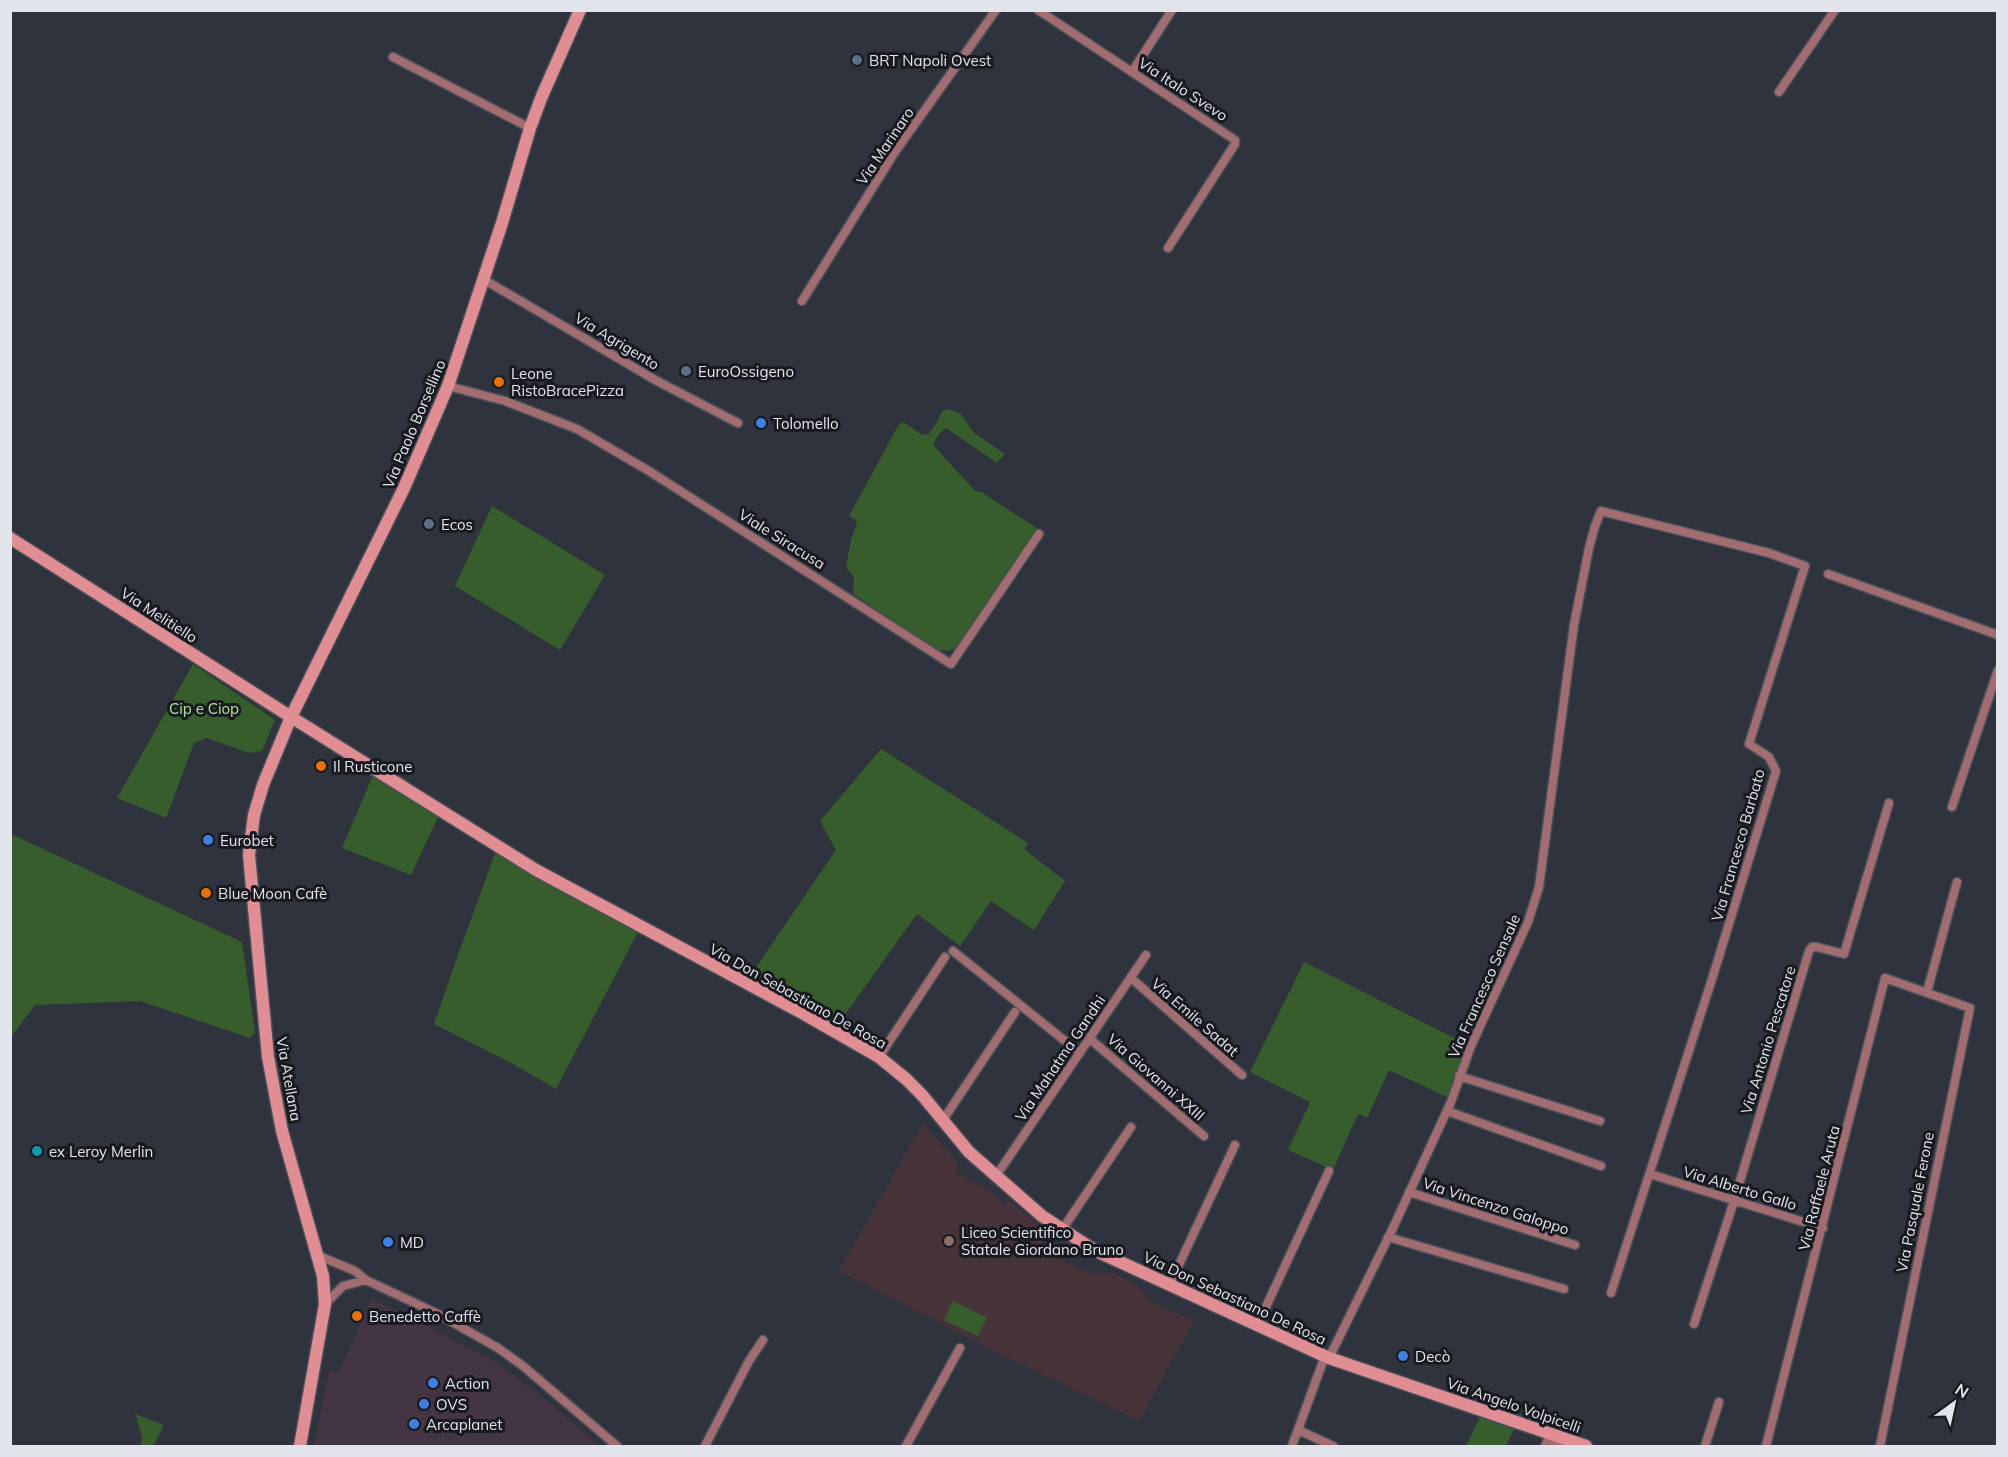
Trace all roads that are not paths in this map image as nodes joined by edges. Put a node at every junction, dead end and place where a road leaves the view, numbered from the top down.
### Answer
1 (580, 10) edge
2 (996, 10) edge
3 (1038, 10) edge
4 (1172, 10) edge
5 (1834, 10) edge
6 (393, 57) dead end
7 (1132, 72) junction
8 (1779, 92) dead end
9 (530, 129) junction
10 (1168, 248) dead end
11 (483, 279) junction
12 (802, 301) dead end
13 (448, 386) junction
14 (738, 423) dead end
15 (1617, 514) joint
16 (1039, 534) dead end
17 (10, 538) edge
18 (1828, 574) dead end
19 (1998, 635) edge
20 (1998, 670) edge
21 (291, 717) junction
22 (1889, 803) dead end
23 (1952, 807) dead end
24 (1957, 882) dead end
25 (953, 951) dead end
26 (1146, 955) dead end
27 (945, 957) dead end
28 (1131, 978) junction
29 (1927, 992) junction
30 (1015, 1012) dead end
31 (1090, 1039) junction
32 (1080, 1053) junction
33 (879, 1057) junction
34 (1242, 1075) dead end
35 (1459, 1076) junction
36 (1447, 1111) junction
37 (943, 1120) junction
38 (1600, 1121) dead end
39 (1131, 1127) dead end
40 (1204, 1136) dead end
41 (1235, 1145) dead end
42 (1601, 1166) dead end
43 (1329, 1171) dead end
44 (1650, 1174) junction
45 (996, 1176) junction
46 (1409, 1192) junction
47 (1734, 1201) junction
48 (1823, 1228) junction
49 (1062, 1230) junction
50 (1388, 1237) junction
51 (1575, 1245) dead end
52 (317, 1255) junction
53 (366, 1280) junction
54 (1170, 1284) junction
55 (1564, 1290) dead end
56 (1611, 1293) dead end
57 (325, 1304) junction
58 (1258, 1324) junction
59 (1694, 1324) dead end
60 (763, 1340) dead end
61 (960, 1348) dead end
62 (1327, 1357) junction
63 (1719, 1402) dead end
64 (1298, 1430) junction
65 (1548, 1440) edge
66 (300, 1446) edge
67 (617, 1446) edge
68 (705, 1446) edge
69 (906, 1446) edge
70 (1292, 1446) edge
71 (1333, 1446) edge
72 (1560, 1446) edge
73 (1586, 1446) edge
74 (1705, 1446) edge
75 (1766, 1446) edge
76 (1880, 1446) edge

1 - 9 street, Via Paolo Borsellino
2 - 12 street, Via Marinaro
3 - 7 street, Via Italo Svevo
4 - 7 street
5 - 8 street
6 - 9 street
7 - 10 street, Via Italo Svevo
9 - 11 street, Via Paolo Borsellino
11 - 13 street, Via Paolo Borsellino
11 - 14 street, Via Agrigento
13 - 16 street, Viale Siracusa
13 - 21 street, Via Paolo Borsellino
15 - 35 street, Via Francesco Sensale
15 - 44 street, Via Francesco Barbato
17 - 21 street, Via Melitiello
18 - 19 street
20 - 23 street
21 - 33 street, Via Don Sebastiano De Rosa
21 - 52 street, Via Atellana
22 - 47 street, Via Antonio Pescatore
24 - 29 street
25 - 32 street
26 - 28 street, Via Mahatma Gandhi
27 - 33 street
28 - 31 street, Via Mahatma Gandhi
28 - 34 street, Via Emile Sadat
29 - 48 street, Via Raffaele Aruta
29 - 76 street, Via Pasquale Ferone
30 - 37 street
31 - 32 street, Via Mahatma Gandhi
31 - 40 street, Via Giovanni XXIII
32 - 45 street, Via Mahatma Gandhi
33 - 37 street, Via Don Sebastiano De Rosa
35 - 36 street, Via Francesco Sensale
35 - 38 street
36 - 42 street
36 - 46 street, Via Francesco Sensale
37 - 45 street, Via Don Sebastiano De Rosa
39 - 49 street
41 - 54 street
43 - 58 street
44 - 47 street, Via Alberto Gallo
44 - 56 street, Via Francesco Barbato
45 - 49 street, Via Don Sebastiano De Rosa
46 - 50 street, Via Francesco Sensale
46 - 51 street, Via Vincenzo Galoppo
47 - 48 street, Via Alberto Gallo
47 - 59 street, Via Antonio Pescatore
48 - 75 street, Via Raffaele Aruta
49 - 54 street, Via Don Sebastiano De Rosa
50 - 55 street
50 - 62 street, Via Francesco Sensale
52 - 53 street
52 - 57 street, Via Atellana
53 - 57 street
53 - 67 street
54 - 58 street, Via Don Sebastiano De Rosa
57 - 66 street, Via Atellana
58 - 62 street, Via Don Sebastiano De Rosa
60 - 68 street
61 - 69 street
62 - 64 street, Via Francesco Sensale
62 - 65 street, Via Angelo Volpicelli
63 - 74 street
64 - 70 street, Via Francesco Sensale
64 - 71 street
65 - 72 street
65 - 73 street, Via Angelo Volpicelli

